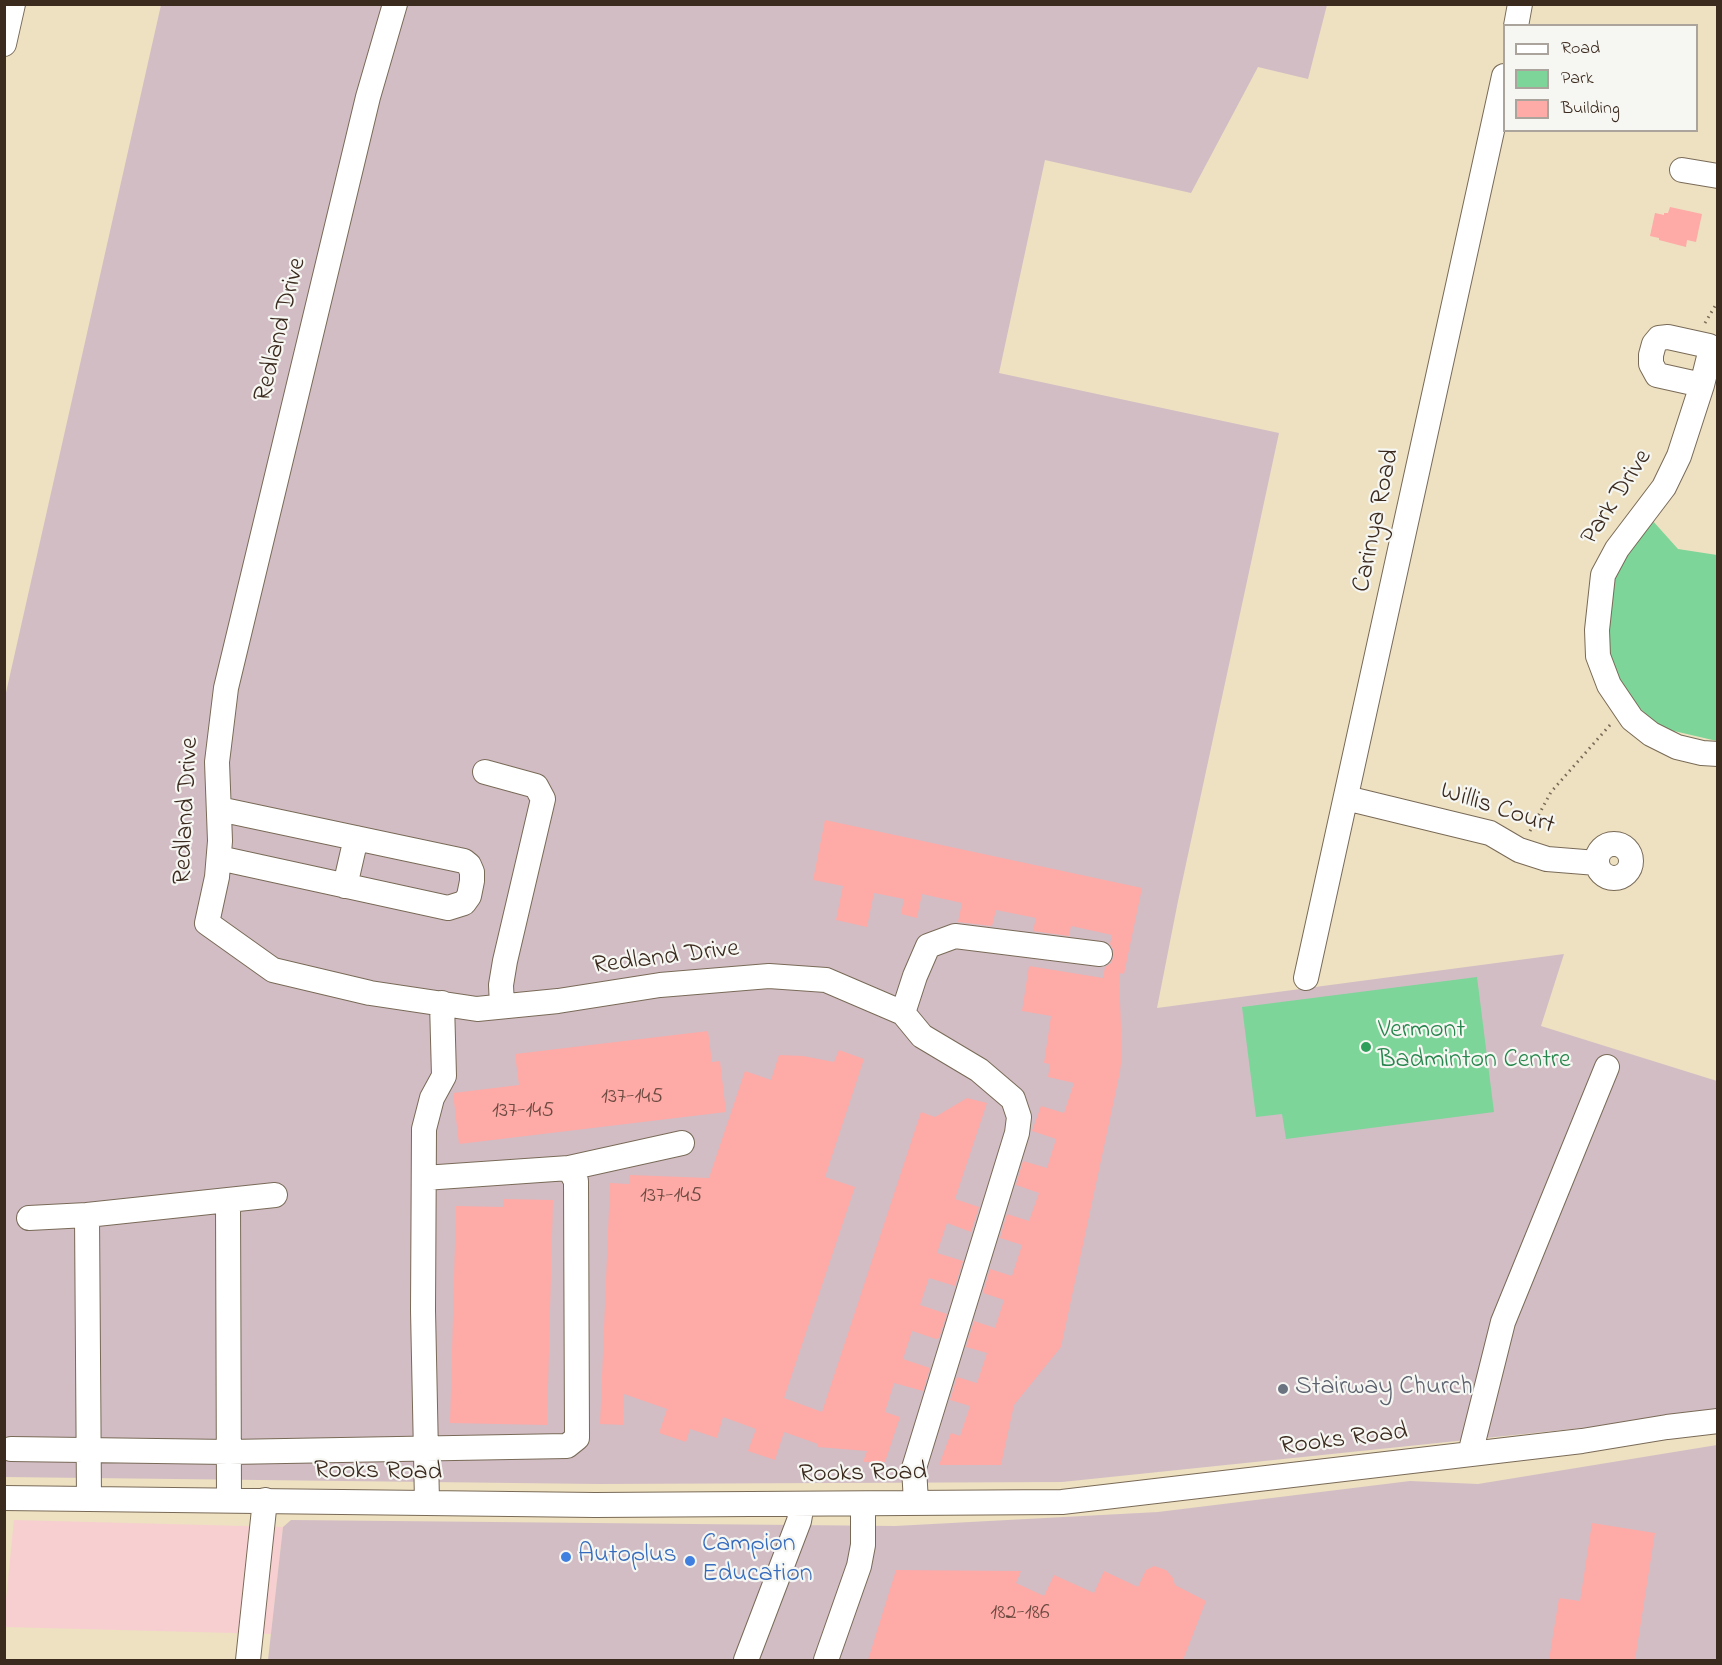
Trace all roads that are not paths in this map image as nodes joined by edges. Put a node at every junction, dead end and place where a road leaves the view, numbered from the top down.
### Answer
1 (14, 4) edge
2 (395, 4) edge
3 (1520, 4) edge
4 (1516, 24) edge
5 (4, 44) edge
6 (1503, 81) edge
7 (1682, 170) dead end
8 (1718, 176) edge
9 (1702, 385) dead end
10 (1718, 754) edge
11 (485, 772) dead end
12 (1346, 798) junction
13 (219, 809) junction
14 (356, 838) junction
15 (219, 858) junction
16 (1597, 863) dead end
17 (345, 886) junction
18 (1100, 954) dead end
19 (1306, 978) dead end
20 (442, 1003) junction
21 (502, 1006) junction
22 (903, 1013) junction
23 (1607, 1066) dead end
24 (682, 1143) dead end
25 (569, 1168) junction
26 (424, 1178) junction
27 (275, 1195) dead end
28 (228, 1200) junction
29 (87, 1215) junction
30 (29, 1218) dead end
31 (1718, 1421) edge
32 (11, 1449) dead end
33 (426, 1450) junction
34 (88, 1451) junction
35 (229, 1452) junction
36 (1470, 1454) junction
37 (4, 1498) edge
38 (88, 1499) junction
39 (229, 1500) junction
40 (265, 1500) junction
41 (916, 1502) junction
42 (427, 1503) junction
43 (802, 1504) junction
44 (863, 1504) junction
45 (248, 1660) edge
46 (746, 1660) edge
47 (826, 1660) edge

1 - 5 street
2 - 13 street, Redland Drive
3 - 4 street
6 - 12 street, Carinya Road
7 - 8 street
9 - 10 street, Park Drive
11 - 21 street
12 - 16 street, Willis Court
12 - 19 street, Carinya Road
13 - 14 street
13 - 15 street, Redland Drive
14 - 17 street
14 - 17 street
15 - 17 street
15 - 20 street, Redland Drive
18 - 22 street
20 - 21 street, Redland Drive
20 - 26 street
21 - 22 street, Redland Drive
22 - 41 street, Redland Drive
23 - 36 street
24 - 25 street
25 - 26 street
25 - 33 street
26 - 33 street
27 - 28 street
28 - 29 street
28 - 35 street
29 - 30 street
29 - 34 street
31 - 36 street, Rooks Road
32 - 34 street
33 - 35 street
33 - 42 street
34 - 35 street
34 - 38 street
35 - 39 street
36 - 41 street, Rooks Road
37 - 38 street, Rooks Road
38 - 39 street, Rooks Road
39 - 40 street, Rooks Road
40 - 42 street, Rooks Road
40 - 45 street
41 - 44 street, Rooks Road
42 - 43 street, Rooks Road
43 - 44 street, Rooks Road
43 - 46 street
44 - 47 street

